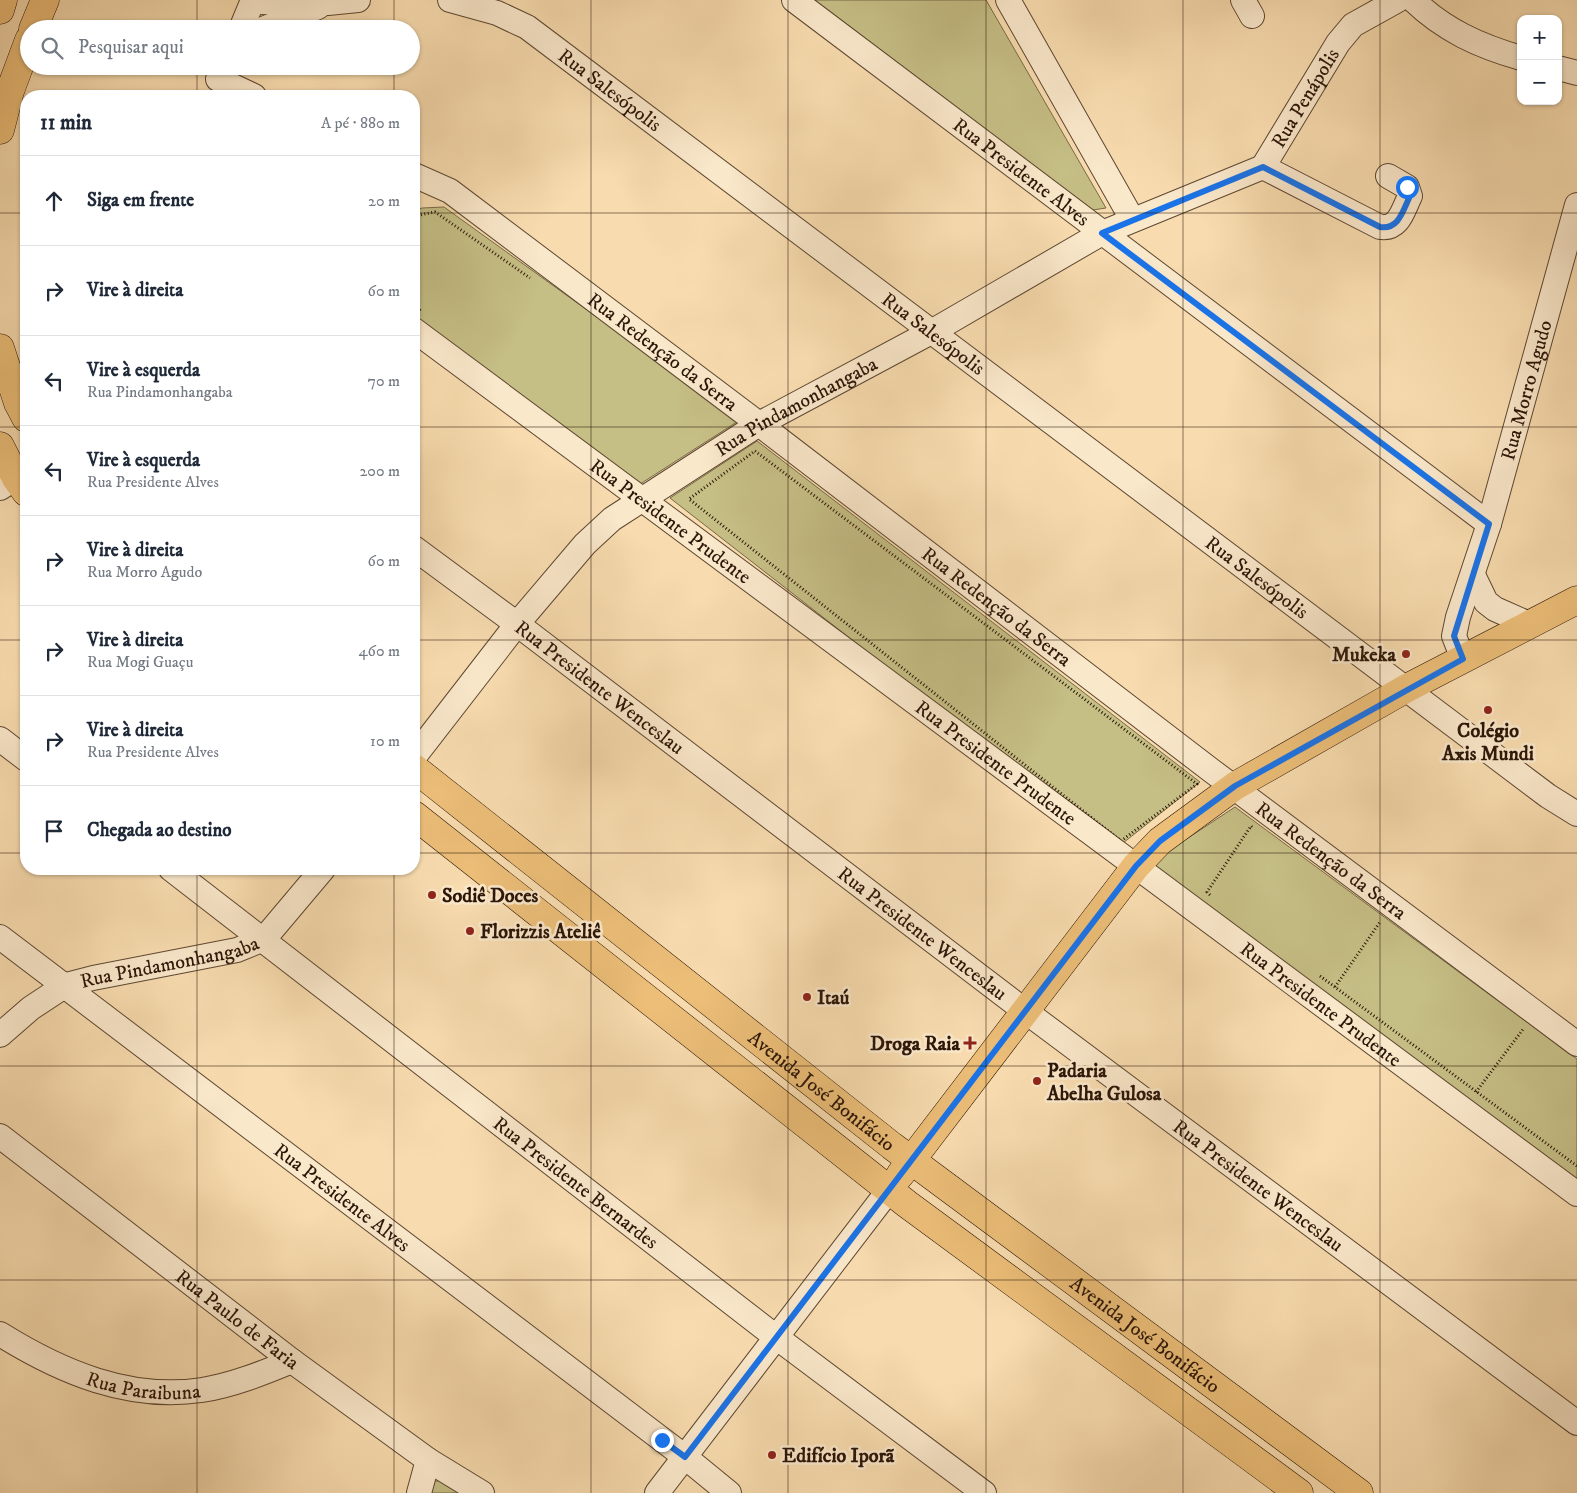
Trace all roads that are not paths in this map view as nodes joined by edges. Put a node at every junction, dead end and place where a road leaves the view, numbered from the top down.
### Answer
1 (3, 0) edge
2 (45, 0) edge
3 (358, 0) edge
4 (450, 0) edge
5 (794, 0) edge
6 (1008, 0) edge
7 (1398, 0) edge
8 (1413, 0) edge
9 (252, 1) edge
10 (332, 2) edge
11 (0, 10) edge
12 (37, 20) edge
13 (245, 20) edge
14 (285, 20) edge
15 (1517, 57) edge
16 (20, 58) edge
17 (1562, 69) edge
18 (1577, 73) edge
19 (218, 80) edge
20 (5, 89) edge
21 (240, 90) edge
22 (0, 130) edge
23 (1266, 169) junction
24 (1388, 176) dead end
25 (420, 180) edge
26 (1577, 205) edge
27 (1132, 219) junction
28 (1102, 233) junction
29 (420, 323) edge
30 (933, 331) junction
31 (0, 348) edge
32 (20, 407) edge
33 (759, 424) junction
34 (0, 446) edge
35 (17, 482) edge
36 (640, 500) junction
37 (1489, 524) junction
38 (420, 552) edge
39 (1473, 575) junction
40 (1577, 600) edge
41 (517, 624) junction
42 (1529, 624) junction
43 (1463, 659) junction
44 (1407, 688) junction
45 (0, 738) edge
46 (420, 749) edge
47 (20, 754) edge
48 (420, 773) edge
49 (1235, 786) junction
50 (1577, 814) edge
51 (420, 820) edge
52 (1136, 866) junction
53 (179, 875) edge
54 (318, 875) edge
55 (0, 937) edge
56 (264, 939) junction
57 (66, 985) junction
58 (1025, 1011) junction
59 (0, 1035) edge
60 (1577, 1044) edge
61 (0, 1136) edge
62 (911, 1161) junction
63 (888, 1190) junction
64 (1577, 1194) edge
65 (0, 1334) edge
66 (776, 1337) junction
67 (292, 1361) junction
68 (1577, 1423) edge
69 (685, 1457) junction
70 (428, 1460) junction
71 (649, 1490) edge
72 (419, 1493) edge
73 (482, 1493) edge
74 (729, 1493) edge
75 (984, 1493) edge
76 (1299, 1493) edge
77 (1359, 1493) edge

1 - 11 main road
2 - 12 main road
3 - 10 street
4 - 30 street, Rua Salesópolis
5 - 28 street, Rua Presidente Alves
6 - 27 street
7 - 23 street, Rua Penápolis
8 - 15 street
9 - 10 street
9 - 13 street
10 - 14 street
16 - 20 main road
17 - 18 street
19 - 21 street
20 - 22 main road
23 - 24 street
23 - 27 street, Rua Pindamonhangaba
25 - 33 street, Rua Redenção da Serra
26 - 37 street, Rua Morro Agudo
27 - 28 street, Rua Pindamonhangaba
28 - 30 street, Rua Pindamonhangaba
28 - 37 street, Rua Presidente Alves
29 - 36 street, Rua Presidente Prudente
30 - 33 street, Rua Pindamonhangaba
30 - 44 street, Rua Salesópolis
31 - 32 main road
33 - 36 street, Rua Pindamonhangaba
33 - 49 street, Rua Redenção da Serra
34 - 35 main road
36 - 41 street, Rua Pindamonhangaba
36 - 52 street, Rua Presidente Prudente
37 - 39 street, Rua Morro Agudo
38 - 41 street, Rua Presidente Wenceslau
39 - 42 street
39 - 43 street, Rua Morro Agudo
40 - 42 main road
41 - 46 street, Rua Pindamonhangaba
41 - 58 street, Rua Presidente Wenceslau
42 - 43 main road
43 - 44 main road
44 - 49 main road
44 - 50 street, Rua Salesópolis
45 - 47 street
48 - 62 main road, Avenida José Bonifácio
49 - 52 main road
49 - 60 street, Rua Redenção da Serra
51 - 63 main road, Avenida José Bonifácio
52 - 58 main road
52 - 64 street, Rua Presidente Prudente
53 - 56 street, Rua Presidente Bernardes
54 - 56 street, Rua Pindamonhangaba
55 - 57 street, Rua Presidente Alves
56 - 57 street, Rua Pindamonhangaba
56 - 66 street, Rua Presidente Bernardes
57 - 59 street, Rua Pindamonhangaba
57 - 69 street, Rua Presidente Alves
58 - 62 main road
58 - 68 street, Rua Presidente Wenceslau
61 - 67 street, Rua Paulo de Faria
62 - 63 main road
62 - 77 main road, Avenida José Bonifácio
63 - 66 street
63 - 76 main road, Avenida José Bonifácio
65 - 67 street, Rua Paraibuna
66 - 69 street
66 - 75 street, Rua Presidente Bernardes
67 - 70 street, Rua Paulo de Faria
69 - 71 street
69 - 74 street, Rua Presidente Alves
70 - 72 street
70 - 73 street, Rua Paulo de Faria

